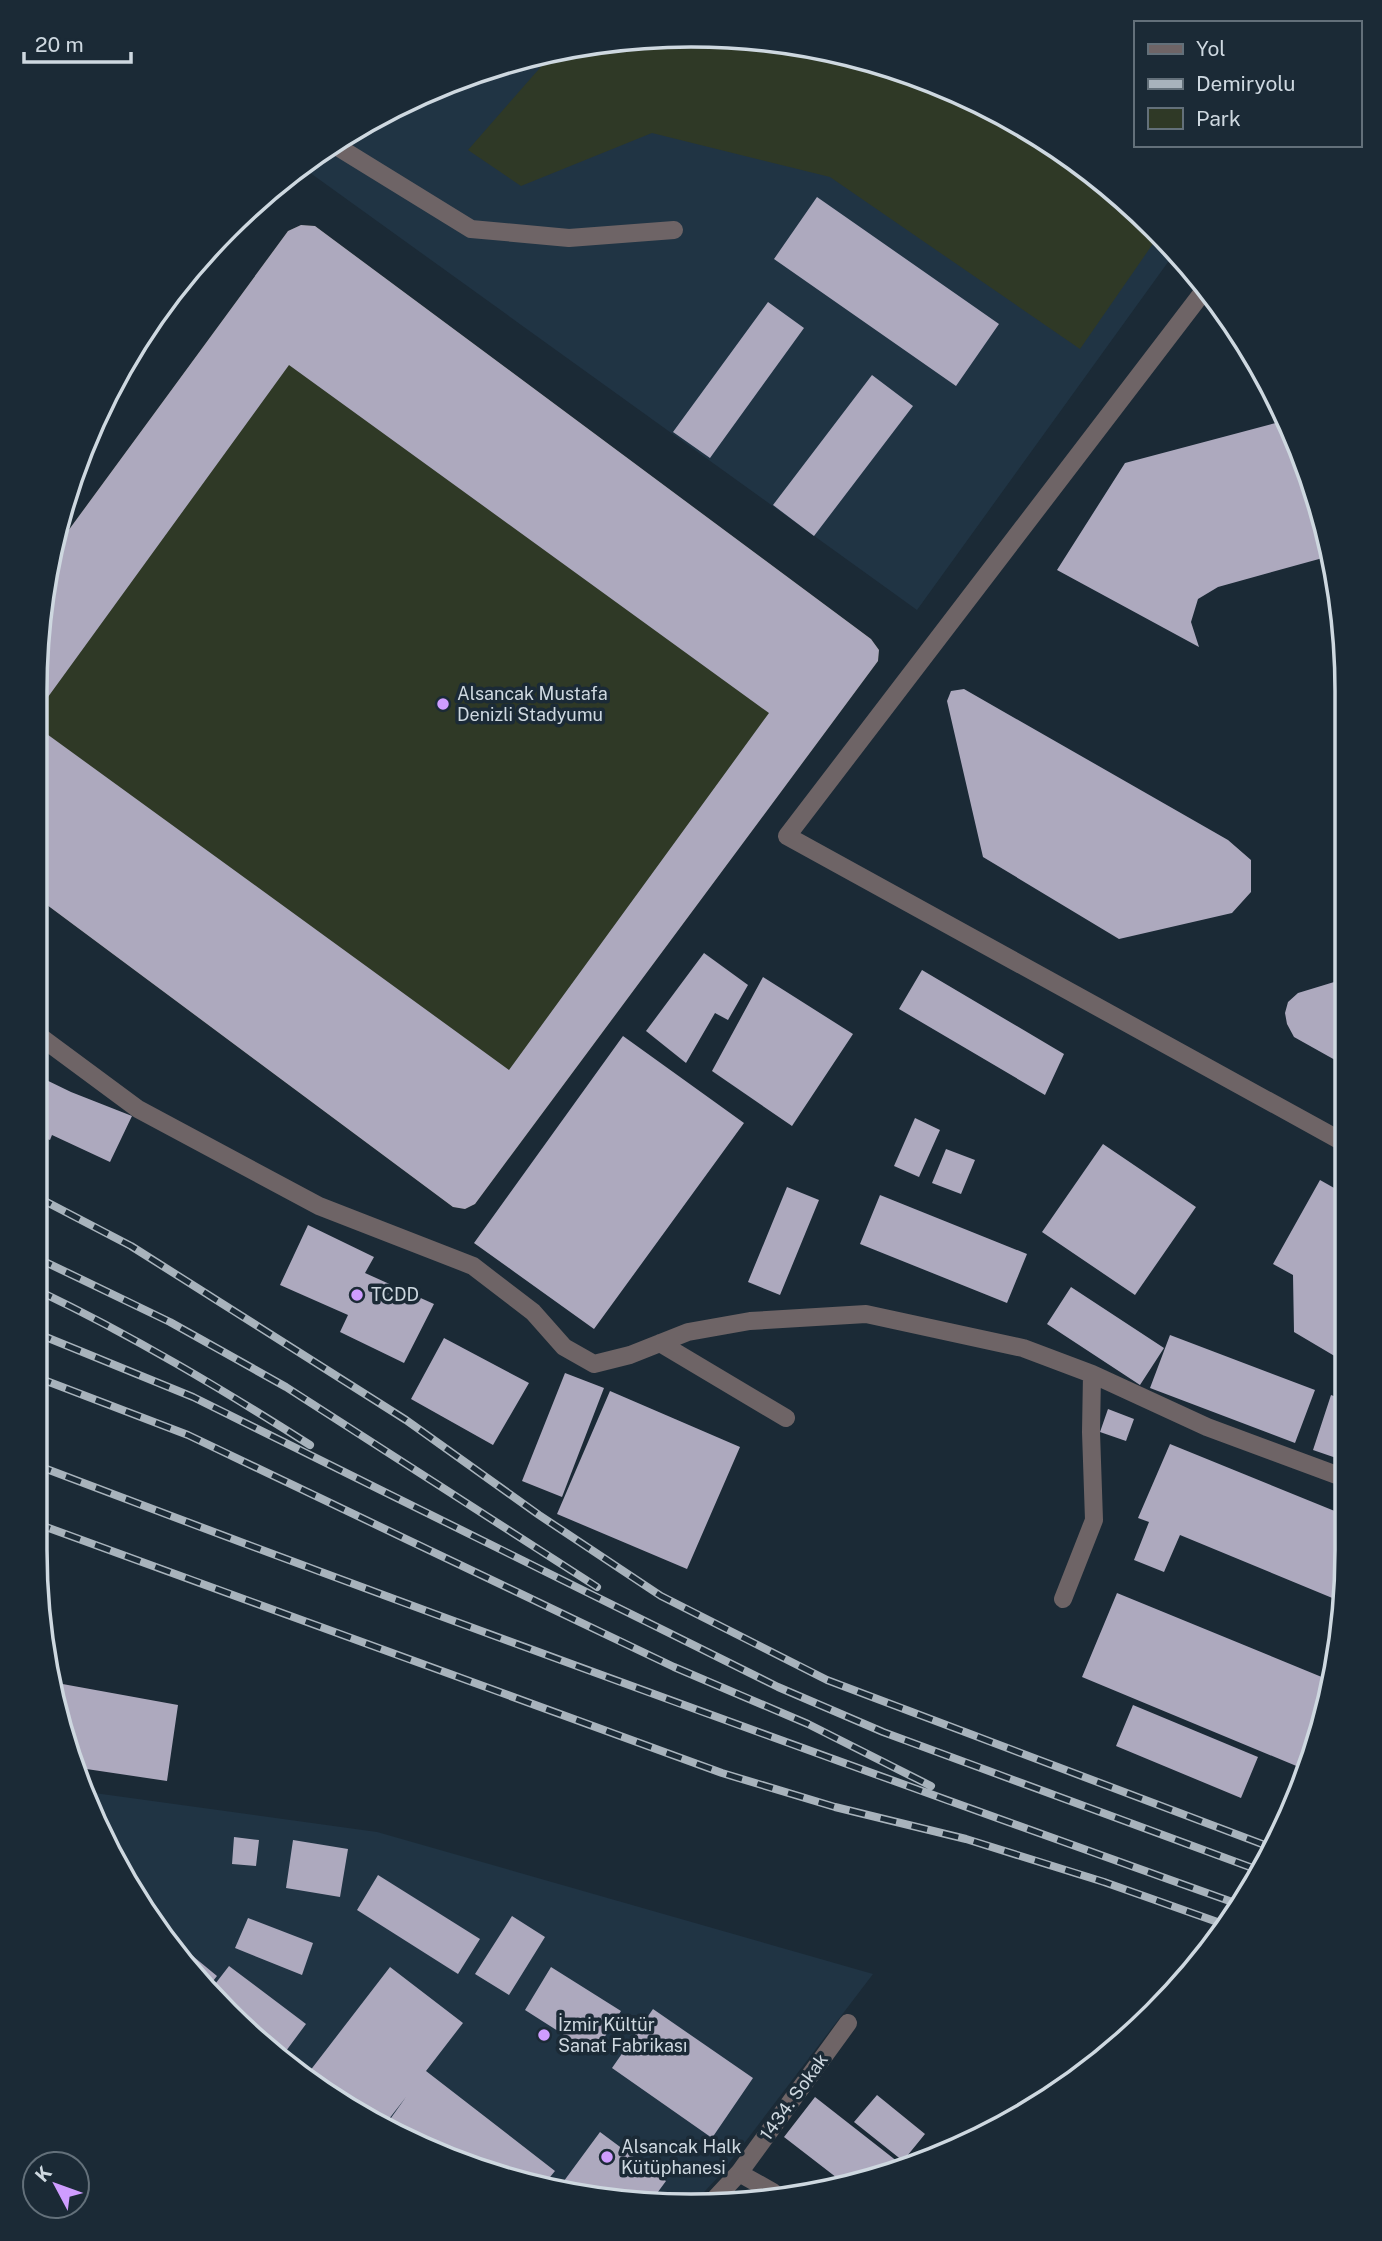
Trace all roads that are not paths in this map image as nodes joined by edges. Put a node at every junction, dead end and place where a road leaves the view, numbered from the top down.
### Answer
1 (343, 150) edge
2 (674, 230) dead end
3 (1200, 296) edge
4 (47, 1042) edge
5 (1335, 1138) edge
6 (660, 1343) junction
7 (1092, 1374) junction
8 (786, 1418) dead end
9 (1335, 1474) edge
10 (1063, 1599) dead end
11 (848, 2023) dead end
12 (739, 2173) junction
13 (767, 2189) edge
14 (721, 2193) edge

1 - 2 street
3 - 5 street
4 - 6 street
6 - 7 street
6 - 8 street
7 - 9 street
7 - 10 street
11 - 12 street, 1434. Sokak
12 - 13 street
12 - 14 street, 1434. Sokak

